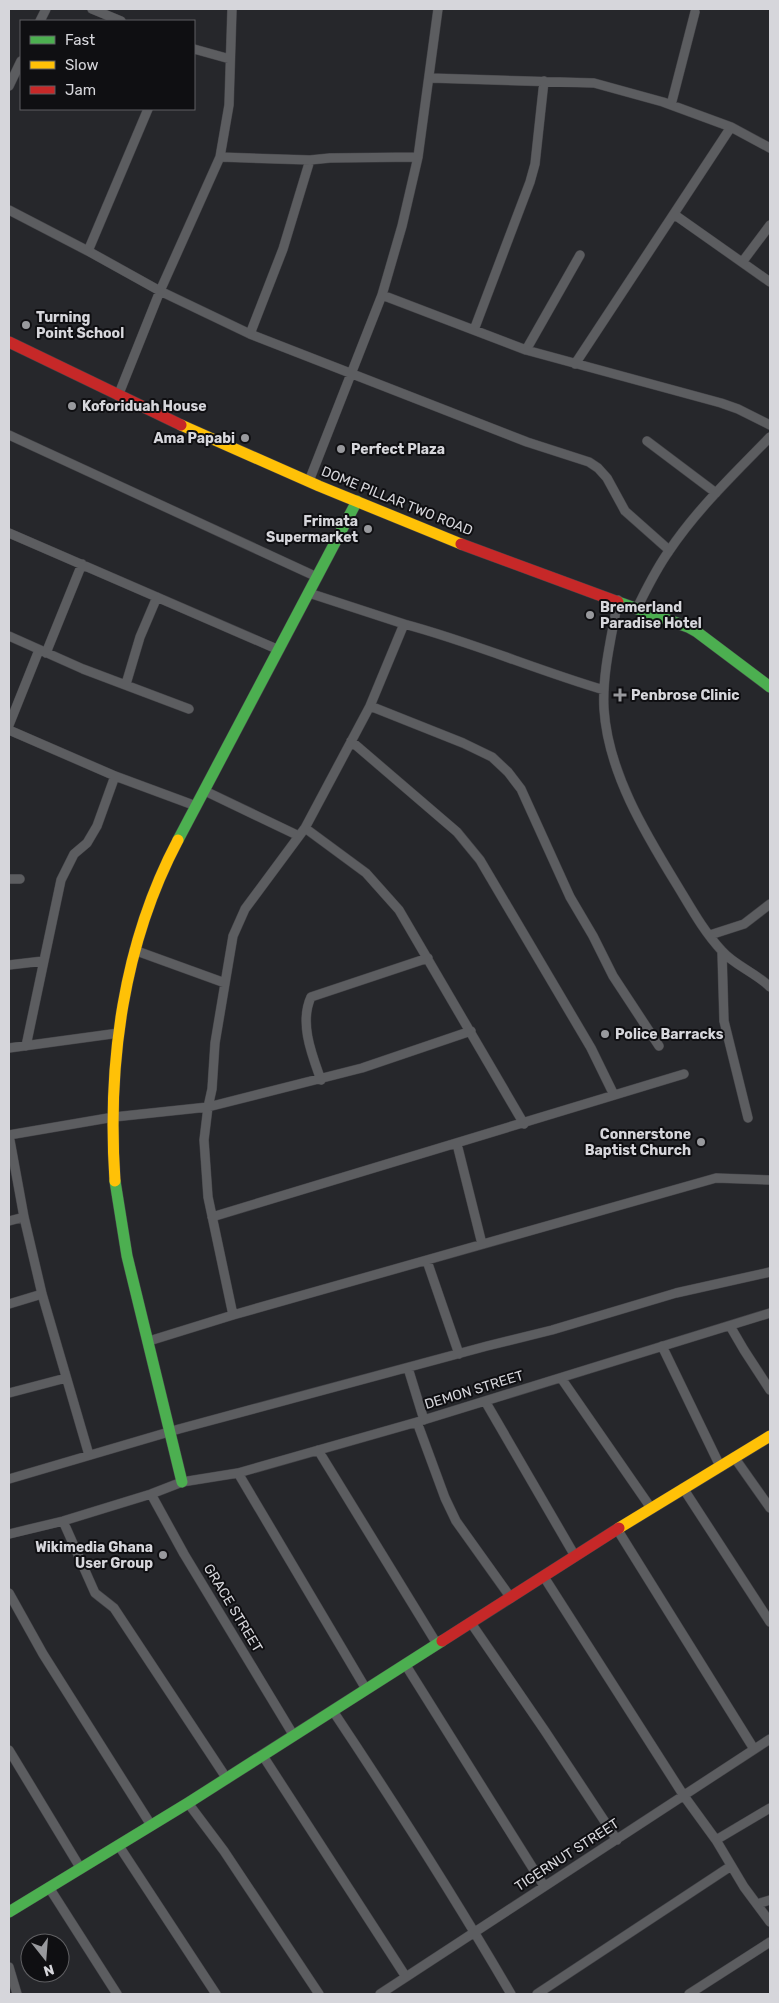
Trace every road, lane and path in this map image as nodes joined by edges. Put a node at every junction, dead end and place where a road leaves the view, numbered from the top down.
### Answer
1 (92, 9) edge
2 (232, 9) edge
3 (438, 9) edge
4 (695, 12) dead end
5 (119, 20) edge
6 (195, 49) edge
7 (230, 59) junction
8 (20, 65) edge
9 (430, 78) junction
10 (544, 81) junction
11 (9, 86) edge
12 (671, 105) junction
13 (148, 110) edge
14 (731, 127) junction
15 (770, 148) edge
16 (220, 157) junction
17 (418, 157) junction
18 (310, 160) junction
19 (9, 210) edge
20 (675, 215) junction
21 (770, 225) edge
22 (88, 250) junction
23 (580, 255) dead end
24 (743, 261) junction
25 (770, 282) edge
26 (160, 291) junction
27 (382, 295) junction
28 (474, 330) junction
29 (250, 334) junction
30 (9, 342) edge
31 (526, 350) junction
32 (575, 364) junction
33 (350, 374) junction
34 (118, 396) junction
35 (770, 425) edge
36 (9, 435) edge
37 (770, 437) edge
38 (647, 441) dead end
39 (309, 481) junction
40 (716, 493) junction
41 (357, 501) junction
42 (9, 533) edge
43 (669, 550) junction
44 (82, 564) junction
45 (317, 577) junction
46 (309, 592) junction
47 (157, 597) junction
48 (618, 600) junction
49 (637, 608) junction
50 (404, 624) junction
51 (9, 636) edge
52 (279, 650) junction
53 (43, 652) junction
54 (126, 684) junction
55 (770, 688) edge
56 (604, 690) junction
57 (370, 706) junction
58 (188, 709) dead end
59 (9, 725) edge
60 (9, 730) edge
61 (351, 741) junction
62 (115, 776) junction
63 (205, 791) junction
64 (196, 806) junction
65 (306, 828) junction
66 (299, 836) junction
67 (9, 879) edge
68 (20, 879) dead end
69 (770, 904) edge
70 (710, 935) junction
71 (134, 950) junction
72 (722, 952) junction
73 (428, 958) junction
74 (43, 960) junction
75 (9, 965) edge
76 (225, 984) junction
77 (770, 987) edge
78 (470, 1032) junction
79 (119, 1033) junction
80 (26, 1046) junction
81 (659, 1046) dead end
82 (9, 1048) edge
83 (684, 1074) dead end
84 (321, 1080) junction
85 (614, 1095) junction
86 (208, 1107) junction
87 (114, 1117) junction
88 (748, 1118) dead end
89 (524, 1124) junction
90 (9, 1135) edge
91 (457, 1144) junction
92 (770, 1180) edge
93 (24, 1217) junction
94 (212, 1217) junction
95 (9, 1221) edge
96 (482, 1244) junction
97 (427, 1261) junction
98 (770, 1272) edge
99 (42, 1294) junction
100 (9, 1304) edge
101 (770, 1313) edge
102 (233, 1315) junction
103 (730, 1326) junction
104 (148, 1341) junction
105 (662, 1346) junction
106 (459, 1354) junction
107 (408, 1368) junction
108 (66, 1378) junction
109 (561, 1378) junction
110 (770, 1390) edge
111 (9, 1393) edge
112 (485, 1401) junction
113 (421, 1421) junction
114 (170, 1432) junction
115 (770, 1436) edge
116 (318, 1450) junction
117 (89, 1455) junction
118 (734, 1457) junction
119 (720, 1466) junction
120 (238, 1473) junction
121 (9, 1479) edge
122 (182, 1482) junction
123 (682, 1488) junction
124 (151, 1494) junction
125 (651, 1508) junction
126 (770, 1508) edge
127 (62, 1521) junction
128 (617, 1529) junction
129 (9, 1534) edge
130 (575, 1556) junction
131 (544, 1577) junction
132 (9, 1593) edge
133 (512, 1598) junction
134 (770, 1622) edge
135 (471, 1623) junction
136 (437, 1644) junction
137 (405, 1664) junction
138 (366, 1690) junction
139 (333, 1711) junction
140 (294, 1736) junction
141 (770, 1739) edge
142 (754, 1749) junction
143 (9, 1750) edge
144 (263, 1756) junction
145 (227, 1779) junction
146 (684, 1796) junction
147 (188, 1804) junction
148 (770, 1808) edge
149 (151, 1825) junction
150 (617, 1840) junction
151 (716, 1840) junction
152 (119, 1846) junction
153 (731, 1866) junction
154 (82, 1869) junction
155 (544, 1886) junction
156 (50, 1889) junction
157 (770, 1900) edge
158 (757, 1904) junction
159 (9, 1912) edge
160 (770, 1922) edge
161 (475, 1932) junction
162 (770, 1942) edge
163 (9, 1967) edge
164 (406, 1977) junction
165 (17, 1994) edge
166 (117, 1994) edge
167 (216, 1994) edge
168 (319, 1994) edge
169 (380, 1994) edge
170 (511, 1994) edge
171 (537, 1994) edge
172 (689, 1994) edge

1 - 5 street
2 - 7 street
3 - 9 street
4 - 12 street
6 - 7 street
7 - 16 street
8 - 11 street
9 - 10 street
9 - 17 street
10 - 12 street
10 - 28 street
12 - 14 street
13 - 22 street
14 - 15 street
14 - 20 street
16 - 18 street
16 - 26 street
17 - 18 street
17 - 27 street
18 - 29 street
19 - 22 street
20 - 24 street
20 - 32 street
21 - 24 street
22 - 26 street
23 - 31 street
24 - 25 street
26 - 29 street
26 - 34 street
27 - 28 street
27 - 33 street
28 - 31 street
29 - 33 street
30 - 34 street, DOME PILLAR TWO ROAD
31 - 32 street
32 - 35 street
33 - 39 street
33 - 43 street
34 - 39 street, DOME PILLAR TWO ROAD
36 - 45 street
37 - 40 street
38 - 40 street
39 - 41 street, DOME PILLAR TWO ROAD
40 - 43 street
41 - 45 street
41 - 48 street, DOME PILLAR TWO ROAD
42 - 44 street
43 - 49 street
44 - 47 street
44 - 53 street
45 - 46 street
46 - 50 street
46 - 52 street
47 - 52 street
47 - 54 street
48 - 49 street, DOME PILLAR TWO ROAD
48 - 56 street
49 - 55 street, DOME PILLAR TWO ROAD
50 - 56 street
50 - 57 street
51 - 53 street
52 - 63 street
53 - 54 street
53 - 59 street
54 - 58 street
56 - 70 street
57 - 61 street
57 - 81 street
60 - 62 street
61 - 65 street
61 - 85 street
62 - 64 street
62 - 74 street
63 - 64 street
63 - 66 street
64 - 71 street
65 - 66 street
65 - 73 street
66 - 76 street
67 - 68 street
69 - 70 street
70 - 72 street
71 - 76 street
71 - 79 street
72 - 77 street
72 - 88 street
73 - 78 street
73 - 84 street
74 - 75 street
74 - 80 street
76 - 86 street
78 - 84 street
78 - 89 street
79 - 80 street
79 - 87 street
80 - 82 street
83 - 85 street
84 - 86 street
85 - 89 street
86 - 87 street
86 - 94 street
87 - 90 street
87 - 104 street
89 - 91 street
90 - 93 street
91 - 94 street
91 - 96 street
92 - 96 street
93 - 95 street
93 - 99 street
94 - 102 street
96 - 97 street
97 - 102 street
97 - 106 street
98 - 106 street
99 - 100 street
99 - 108 street
101 - 103 street, DEMON STREET
102 - 104 street
103 - 105 street, DEMON STREET
103 - 110 street
104 - 114 street
105 - 109 street, DEMON STREET
105 - 119 street
106 - 107 street
107 - 113 street
107 - 114 street
108 - 111 street
108 - 117 street
109 - 112 street, DEMON STREET
109 - 125 street
112 - 113 street, DEMON STREET
112 - 130 street
113 - 116 street, DEMON STREET
113 - 133 street
114 - 117 street
114 - 122 street
115 - 118 street
116 - 120 street, DEMON STREET
116 - 136 street
117 - 121 street
118 - 119 street
118 - 126 street
119 - 123 street
120 - 122 street, DEMON STREET
120 - 138 street
122 - 124 street, DEMON STREET
123 - 125 street
123 - 134 street
124 - 127 street, DEMON STREET
124 - 140 street, GRACE STREET
125 - 128 street
127 - 129 street, DEMON STREET
127 - 145 street
128 - 130 street
128 - 142 street
130 - 131 street
131 - 133 street
131 - 146 street
132 - 149 street
133 - 135 street
135 - 136 street
135 - 150 street
136 - 137 street
137 - 138 street
137 - 155 street
138 - 139 street
139 - 140 street
139 - 161 street
140 - 144 street
141 - 142 street, TIGERNUT STREET
142 - 146 street, TIGERNUT STREET
143 - 154 street
144 - 145 street
144 - 164 street
145 - 147 street
146 - 150 street, TIGERNUT STREET
146 - 151 street
147 - 149 street
147 - 168 street
148 - 151 street
149 - 152 street
150 - 155 street, TIGERNUT STREET
151 - 153 street
152 - 154 street
152 - 167 street
153 - 158 street
153 - 171 street
154 - 156 street
155 - 161 street, TIGERNUT STREET
156 - 159 street
156 - 166 street
157 - 158 street
158 - 160 street
161 - 164 street, TIGERNUT STREET
161 - 170 street
162 - 172 street
163 - 165 street
164 - 169 street, TIGERNUT STREET

